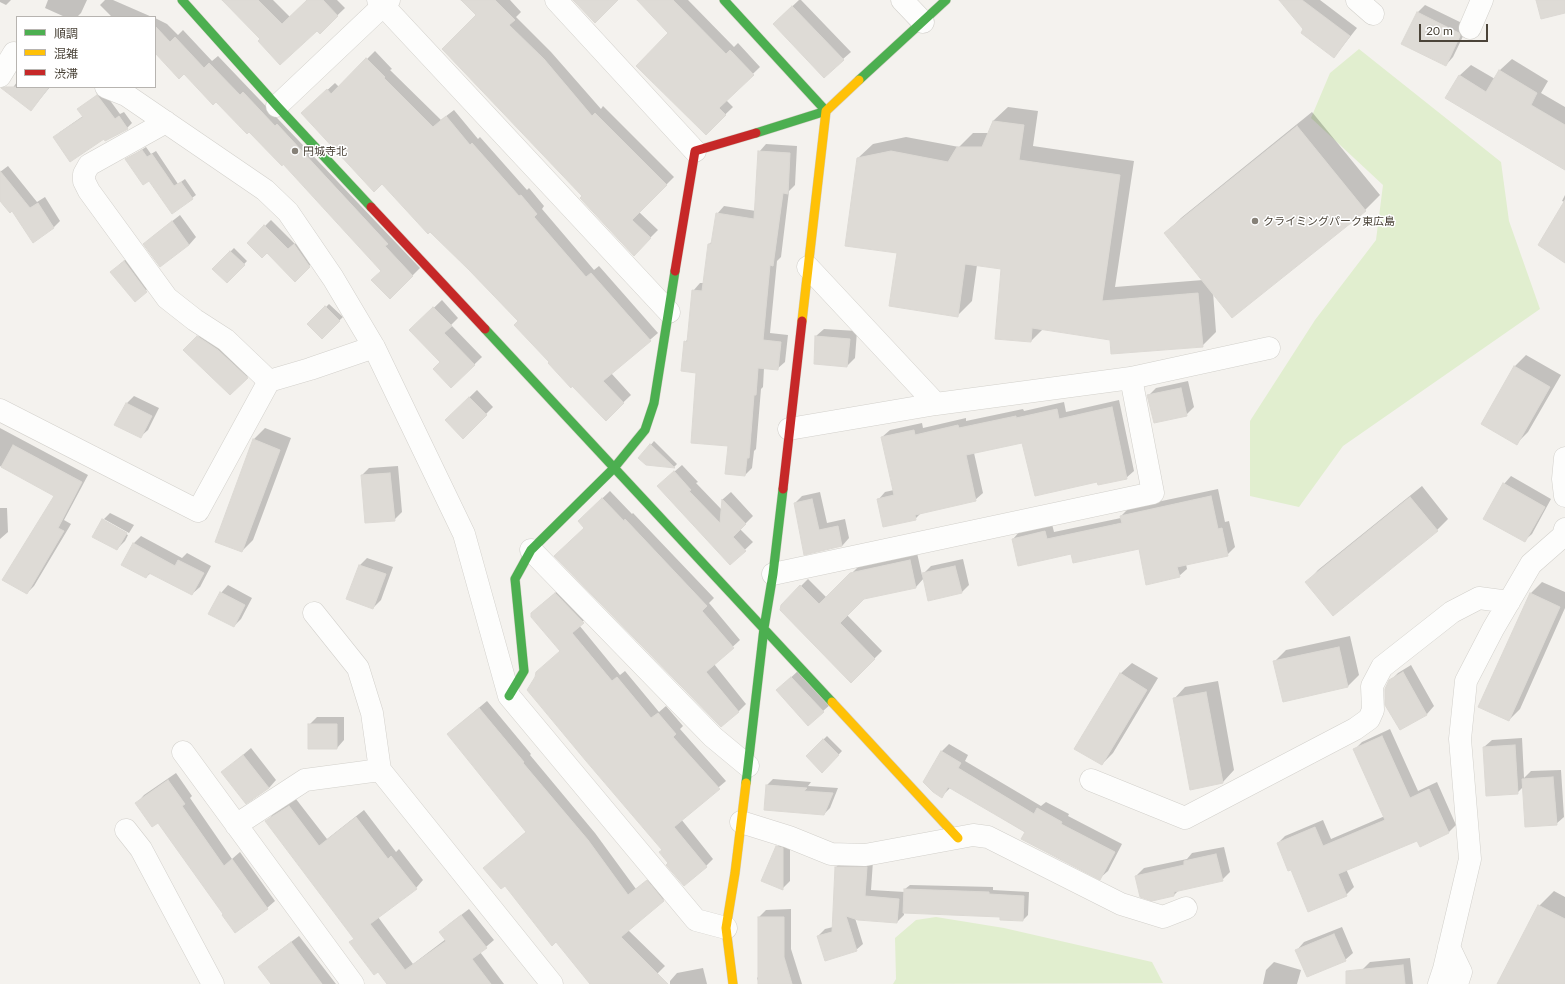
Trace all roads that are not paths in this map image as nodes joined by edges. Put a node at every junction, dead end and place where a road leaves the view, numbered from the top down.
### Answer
1 (182, 0) edge
2 (556, 0) edge
3 (724, 0) edge
4 (902, 0) edge
5 (919, 0) edge
6 (946, 0) edge
7 (1482, 0) edge
8 (383, 2) edge
9 (923, 22) junction
10 (1470, 28) dead end
11 (10, 52) edge
12 (0, 76) edge
13 (108, 88) edge
14 (277, 106) junction
15 (826, 111) junction
16 (166, 122) junction
17 (695, 151) junction
18 (808, 267) junction
19 (669, 312) junction
20 (374, 346) junction
21 (1269, 348) dead end
22 (1131, 378) junction
23 (268, 381) junction
24 (936, 404) junction
25 (0, 410) edge
26 (789, 429) junction
27 (1565, 458) edge
28 (614, 468) junction
29 (1565, 496) edge
30 (1564, 534) edge
31 (531, 550) junction
32 (773, 574) junction
33 (1509, 602) junction
34 (314, 613) dead end
35 (764, 628) junction
36 (509, 696) junction
37 (183, 752) dead end
38 (748, 766) junction
39 (380, 770) junction
40 (1091, 780) dead end
41 (741, 822) junction
42 (236, 825) junction
43 (126, 830) dead end
44 (958, 838) junction
45 (1186, 908) dead end
46 (726, 928) junction
47 (1449, 947) junction
48 (212, 984) edge
49 (353, 984) edge
50 (552, 984) edge
51 (733, 984) edge
52 (1439, 984) edge
53 (1457, 984) edge

1 - 14 street
2 - 17 street
3 - 15 street
4 - 9 street
5 - 9 street
6 - 9 street
7 - 10 street
8 - 14 street
8 - 19 street
9 - 15 street
11 - 12 street
13 - 16 street
14 - 28 street
15 - 17 street
15 - 18 street
16 - 20 street
16 - 23 street
17 - 19 street
18 - 24 street
18 - 26 street
19 - 28 street
20 - 23 street
20 - 36 street
21 - 22 street
22 - 24 street
22 - 32 street
23 - 25 street
24 - 26 street
26 - 32 street
27 - 29 street
28 - 31 street
28 - 35 street
30 - 33 street
31 - 36 street
31 - 38 street
32 - 35 street
33 - 40 street
33 - 47 street
34 - 39 street
35 - 38 street
35 - 44 street
36 - 46 street
37 - 42 street
38 - 41 street
39 - 42 street
39 - 50 street
41 - 44 street
41 - 46 street
42 - 49 street
43 - 48 street
44 - 45 street
46 - 51 street
47 - 52 street
47 - 53 street

